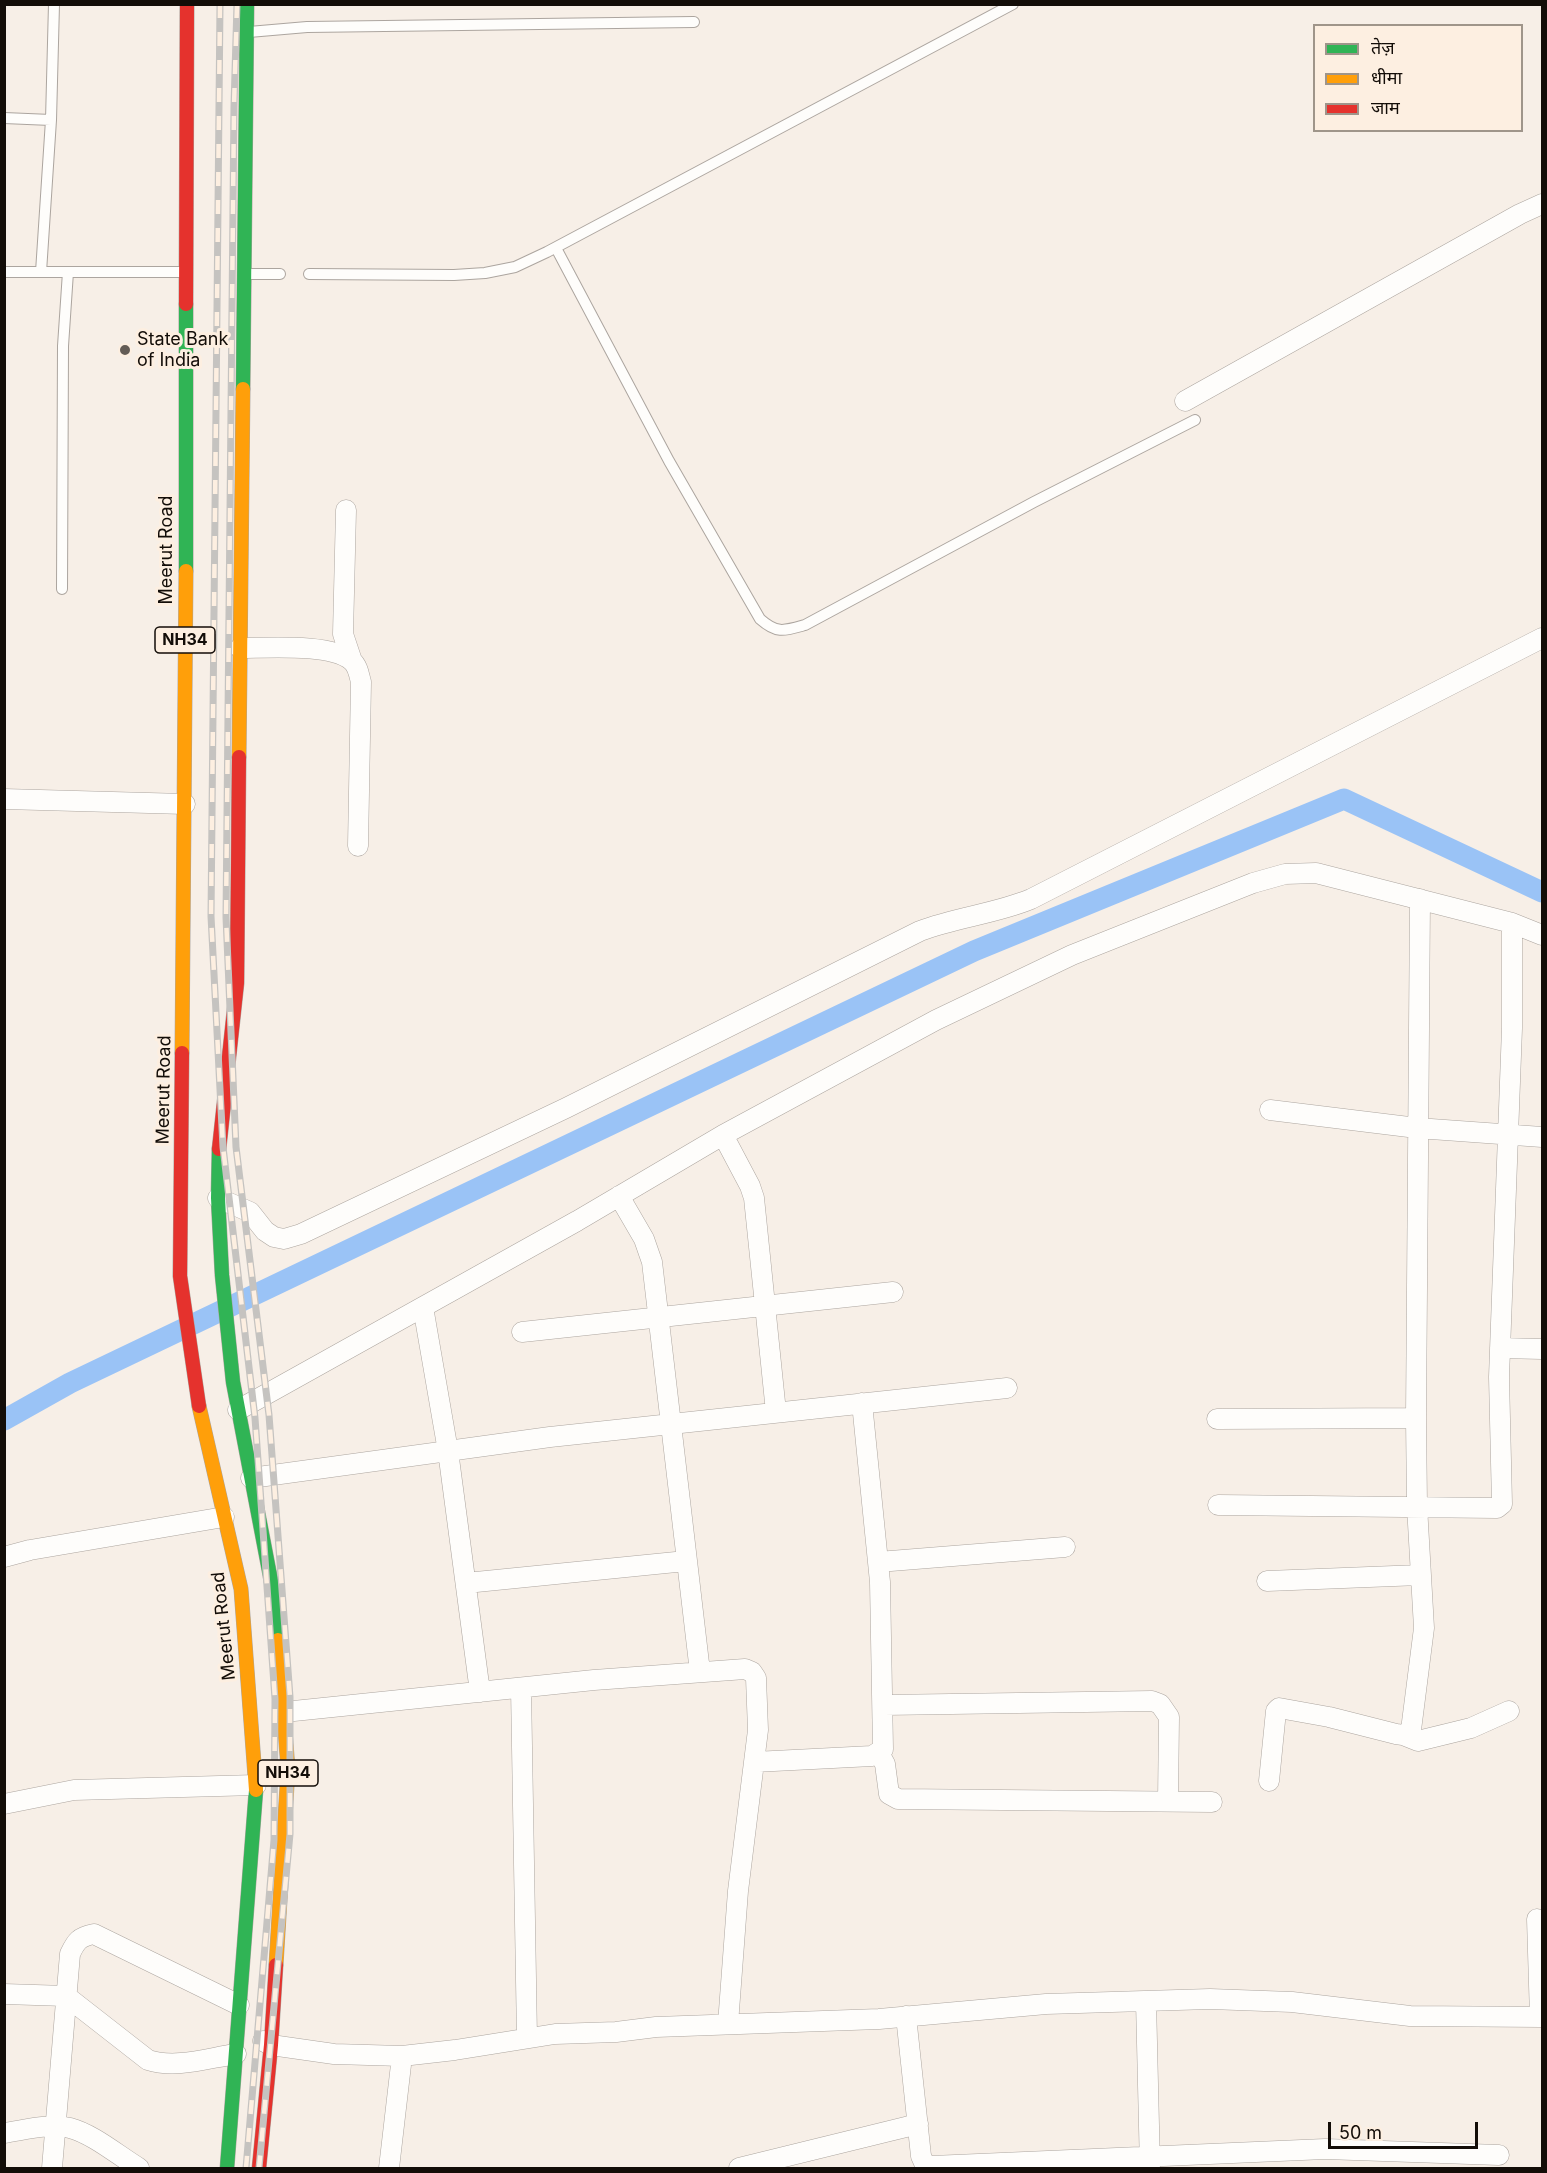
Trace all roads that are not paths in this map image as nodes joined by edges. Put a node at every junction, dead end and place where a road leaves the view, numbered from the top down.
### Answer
1 (54, 4) edge
2 (187, 4) edge
3 (247, 4) edge
4 (1013, 4) edge
5 (694, 22) dead end
6 (246, 32) junction
7 (4, 118) edge
8 (51, 120) junction
9 (1542, 204) edge
10 (556, 248) junction
11 (4, 272) edge
12 (41, 272) junction
13 (68, 272) junction
14 (186, 272) junction
15 (244, 274) junction
16 (280, 274) dead end
17 (309, 274) dead end
18 (1185, 401) dead end
19 (1195, 420) dead end
20 (345, 510) dead end
21 (62, 590) dead end
22 (1542, 638) edge
23 (240, 648) junction
24 (352, 661) junction
25 (4, 799) edge
26 (185, 804) junction
27 (358, 846) dead end
28 (1420, 899) junction
29 (1512, 923) junction
30 (1542, 935) edge
31 (1270, 1110) dead end
32 (1417, 1128) junction
33 (723, 1135) junction
34 (1507, 1135) junction
35 (1542, 1137) edge
36 (619, 1196) junction
37 (218, 1198) junction
38 (893, 1292) dead end
39 (765, 1304) junction
40 (423, 1307) junction
41 (658, 1316) junction
42 (522, 1332) dead end
43 (1500, 1348) junction
44 (1542, 1349) edge
45 (1007, 1388) dead end
46 (862, 1404) junction
47 (238, 1410) junction
48 (776, 1412) junction
49 (1416, 1418) junction
50 (1217, 1419) dead end
51 (671, 1424) junction
52 (448, 1451) junction
53 (251, 1478) junction
54 (1218, 1505) dead end
55 (1417, 1506) junction
56 (224, 1517) junction
57 (1065, 1547) dead end
58 (4, 1557) edge
59 (686, 1561) junction
60 (878, 1562) junction
61 (1420, 1575) junction
62 (1268, 1581) dead end
63 (466, 1583) junction
64 (700, 1672) junction
65 (521, 1688) junction
66 (480, 1692) junction
67 (884, 1705) junction
68 (1509, 1711) dead end
69 (284, 1712) junction
70 (1404, 1735) junction
71 (879, 1753) junction
72 (754, 1762) junction
73 (1269, 1781) dead end
74 (256, 1785) junction
75 (1168, 1801) junction
76 (1212, 1802) dead end
77 (4, 1804) edge
78 (1537, 1919) dead end
79 (4, 1994) edge
80 (66, 1996) junction
81 (1146, 2001) junction
82 (239, 2005) junction
83 (906, 2016) junction
84 (1541, 2017) edge
85 (728, 2024) junction
86 (238, 2030) junction
87 (527, 2038) junction
88 (271, 2045) junction
89 (236, 2054) junction
90 (402, 2056) junction
91 (918, 2124) junction
92 (54, 2127) junction
93 (4, 2133) edge
94 (1499, 2155) dead end
95 (1343, 2159) edge
96 (1150, 2162) edge
97 (1051, 2164) edge
98 (926, 2167) edge
99 (52, 2169) edge
100 (139, 2169) edge
101 (227, 2169) edge
102 (259, 2169) edge
103 (390, 2169) edge
104 (739, 2169) edge

1 - 8 lane
2 - 14 highway, Meerut Road / NH34
3 - 6 highway, NH34
4 - 10 lane
5 - 6 lane
6 - 15 highway, NH34
7 - 8 lane
8 - 12 lane
9 - 18 street
10 - 17 lane
10 - 19 lane
11 - 12 lane
12 - 13 lane
13 - 14 lane
13 - 21 lane
14 - 26 highway, Meerut Road / NH34
15 - 16 lane
15 - 23 highway, NH34
20 - 24 street
22 - 37 street
23 - 24 street
23 - 37 highway, NH34
24 - 27 street
25 - 26 street
26 - 56 highway, Meerut Road / NH34
28 - 29 street
28 - 32 street
28 - 33 street
29 - 30 street
29 - 34 street
31 - 32 street
32 - 34 street
32 - 49 street
33 - 36 street
33 - 39 street
34 - 35 street
34 - 43 street
36 - 40 street
36 - 41 street
37 - 47 highway, NH34
38 - 39 street
39 - 41 street
39 - 48 street
40 - 47 street
40 - 52 street
41 - 42 street
41 - 51 street
43 - 44 street
43 - 55 street
45 - 46 street
46 - 48 street
46 - 60 street
47 - 53 highway, NH34
48 - 51 street
49 - 50 street
49 - 55 street
51 - 52 street
51 - 59 street
52 - 53 street
52 - 63 street
53 - 69 highway, NH34
54 - 55 street
55 - 61 street
56 - 58 street
56 - 74 highway, Meerut Road / NH34
57 - 60 street
59 - 63 street
59 - 64 street
60 - 67 street
61 - 62 street
61 - 70 street
63 - 66 street
64 - 65 street
64 - 72 street
65 - 66 street
65 - 87 street
66 - 69 street
67 - 71 street
67 - 75 street
68 - 70 street
69 - 88 highway, NH34
70 - 73 street
71 - 72 street
71 - 75 street
72 - 85 street
74 - 77 street
74 - 82 highway, Meerut Road / NH34
75 - 76 street
78 - 84 street
79 - 80 street
80 - 82 street
80 - 89 street
80 - 92 street
81 - 83 street
81 - 84 street
81 - 96 street
82 - 86 highway, Meerut Road / NH34
83 - 85 street
83 - 91 street
85 - 87 street
86 - 88 street
86 - 89 highway, Meerut Road / NH34
87 - 90 street
88 - 90 street
88 - 102 highway, NH34
89 - 101 highway, Meerut Road / NH34
90 - 103 street
91 - 98 street
91 - 104 street
92 - 93 street
92 - 99 street
92 - 100 street
94 - 95 street
95 - 96 street
96 - 97 street
97 - 98 street

